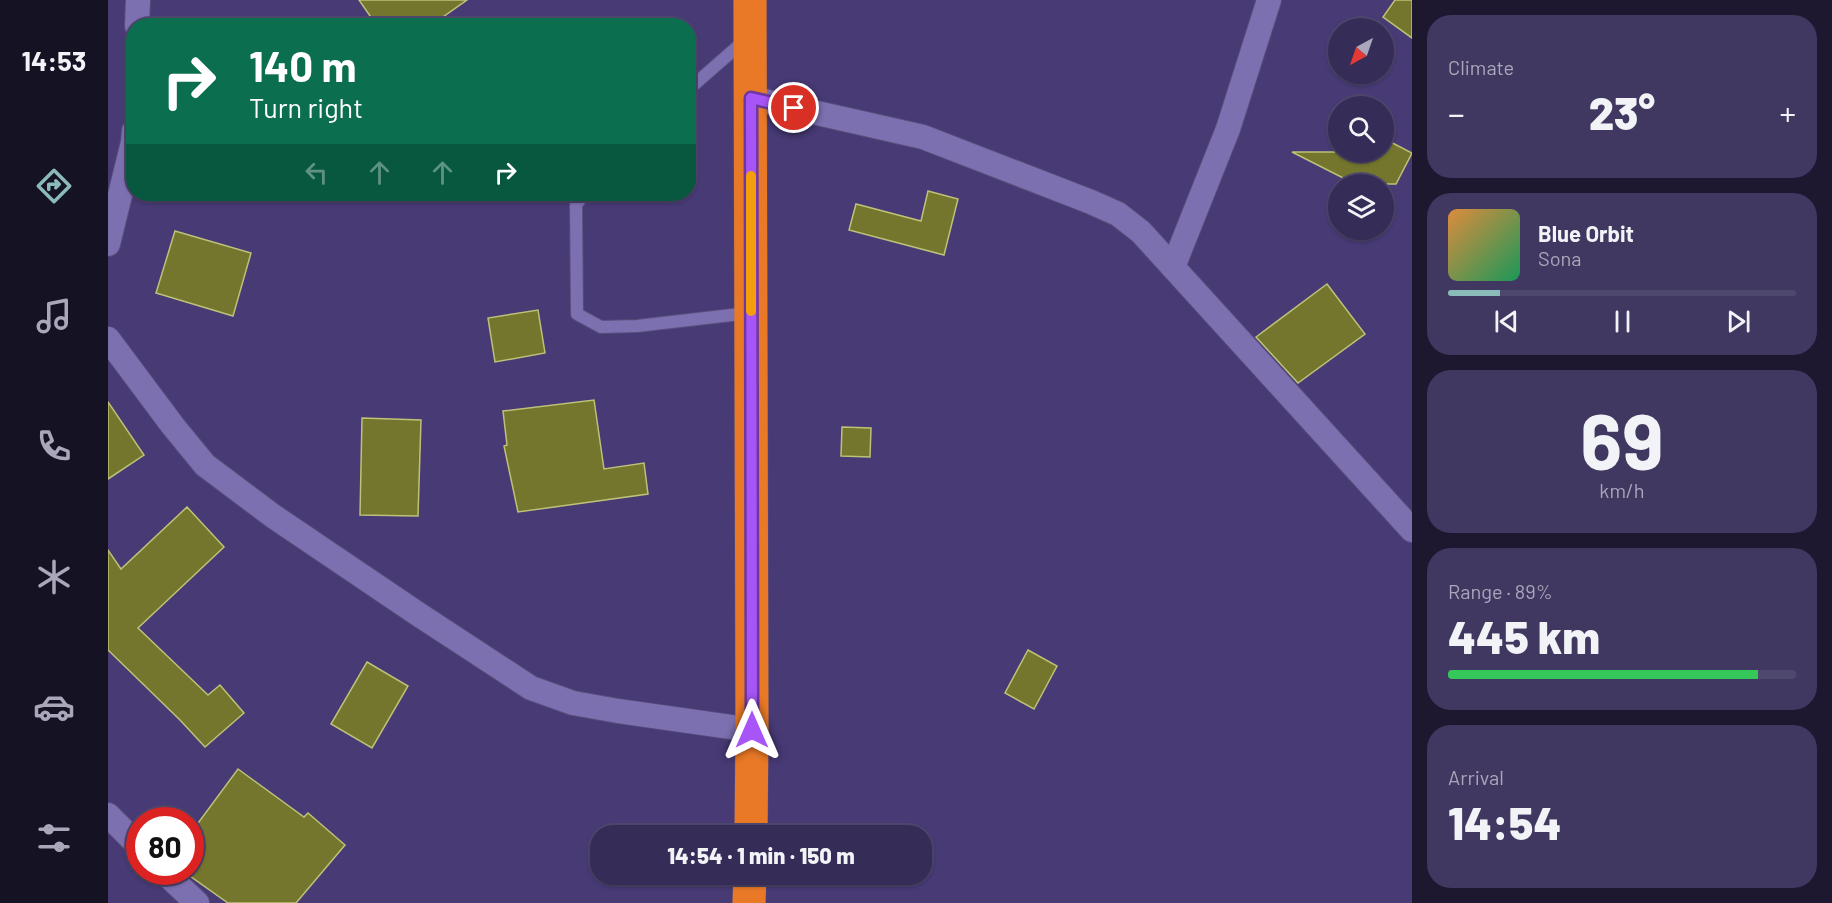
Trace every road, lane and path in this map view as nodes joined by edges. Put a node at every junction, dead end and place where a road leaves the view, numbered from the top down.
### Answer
1 (138, 0) edge
2 (750, 0) edge
3 (1269, 0) edge
4 (137, 18) edge
5 (750, 35) junction
6 (696, 83) edge
7 (751, 98) junction
8 (126, 171) edge
9 (579, 201) edge
10 (108, 244) edge
11 (1173, 267) junction
12 (751, 312) junction
13 (108, 339) edge
14 (1412, 530) edge
15 (752, 730) junction
16 (108, 814) edge
17 (751, 825) edge
18 (126, 833) edge
19 (178, 885) edge
20 (750, 885) edge
21 (197, 903) edge
22 (749, 903) edge

1 - 4 street
2 - 5 highway
3 - 11 street
5 - 6 lane
5 - 7 highway
7 - 11 street
7 - 12 highway
8 - 10 street
9 - 12 lane
11 - 14 street
12 - 15 highway
13 - 15 street
15 - 17 highway
16 - 18 street
19 - 21 street
20 - 22 highway

